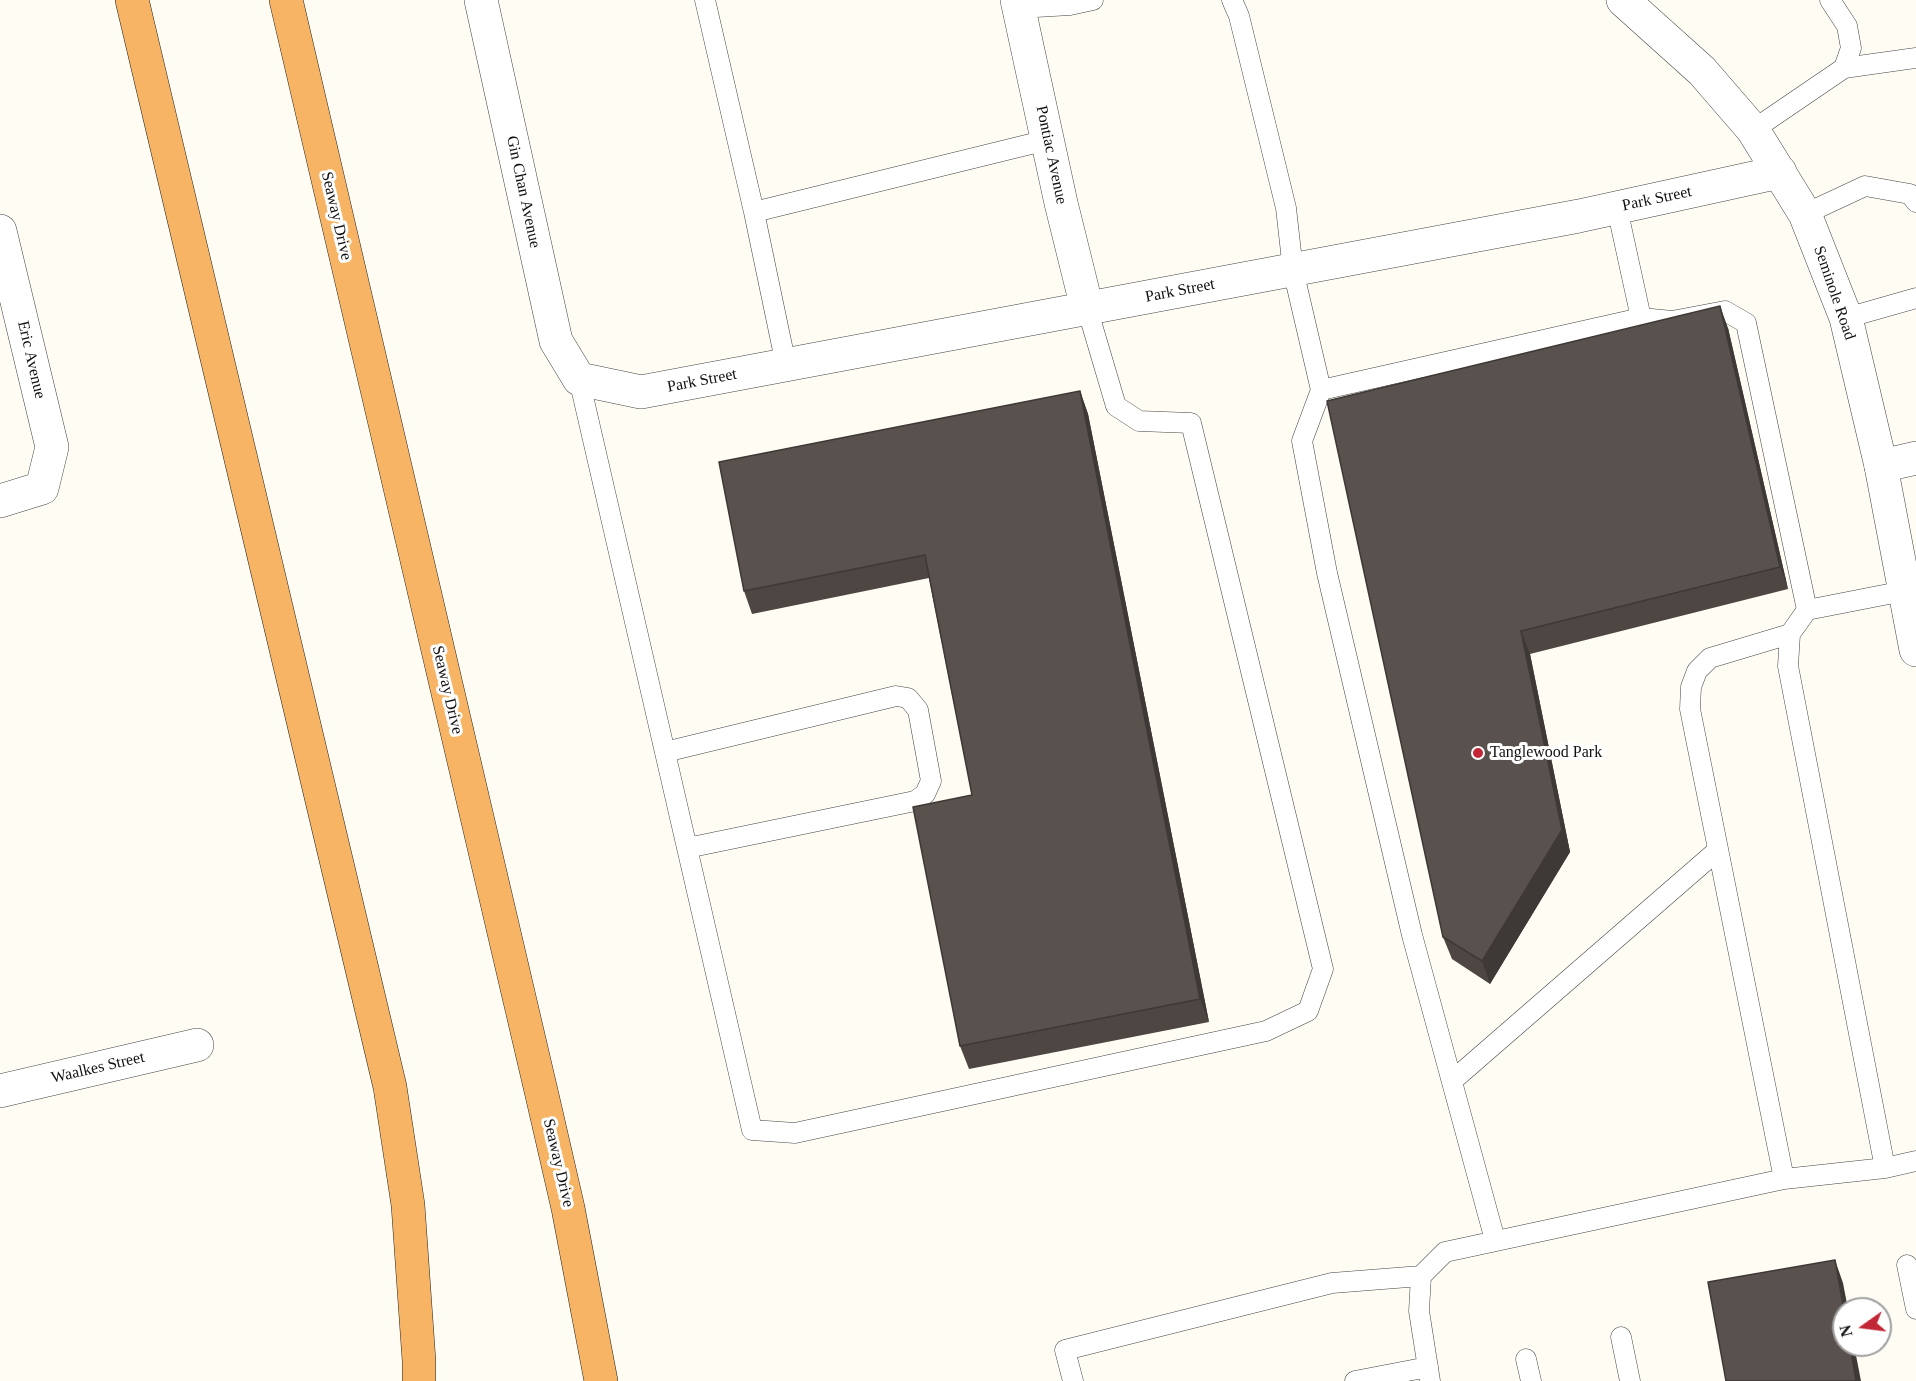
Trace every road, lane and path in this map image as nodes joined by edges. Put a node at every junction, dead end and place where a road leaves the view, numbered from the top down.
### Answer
1 (132, 0) edge
2 (286, 0) edge
3 (481, 0) edge
4 (705, 0) edge
5 (1093, 0) edge
6 (1232, 0) edge
7 (1623, 0) edge
8 (1830, 0) edge
9 (1018, 4) edge
10 (1916, 57) edge
11 (1844, 68) junction
12 (1753, 130) junction
13 (1047, 140) junction
14 (1780, 172) junction
15 (1916, 202) edge
16 (1617, 208) junction
17 (754, 212) junction
18 (1805, 214) junction
19 (0, 231) edge
20 (1293, 270) junction
21 (1916, 298) edge
22 (1087, 308) junction
23 (1641, 318) junction
24 (1846, 318) junction
25 (786, 365) junction
26 (579, 379) junction
27 (1322, 390) junction
28 (1916, 458) edge
29 (1881, 466) junction
30 (0, 501) edge
31 (1904, 591) junction
32 (1807, 610) junction
33 (1790, 634) junction
34 (1915, 642) edge
35 (665, 752) junction
36 (687, 848) junction
37 (1719, 850) junction
38 (197, 1045) dead end
39 (1452, 1081) junction
40 (0, 1091) edge
41 (1916, 1161) edge
42 (1885, 1168) junction
43 (1784, 1179) junction
44 (1495, 1240) junction
45 (1907, 1265) dead end
46 (1421, 1276) junction
47 (1916, 1309) edge
48 (1621, 1337) dead end
49 (1526, 1359) dead end
50 (1429, 1374) edge
51 (418, 1381) edge
52 (601, 1381) edge
53 (1073, 1381) edge
54 (1355, 1381) edge
55 (1531, 1381) edge
56 (1630, 1381) edge

1 - 51 highway
2 - 52 highway, Seaway Drive
3 - 26 street, Gin Chan Avenue
4 - 17 lane
5 - 9 lane
6 - 20 lane
7 - 12 street, Seminole Road
8 - 11 lane
9 - 13 street, Pontiac Avenue
10 - 11 lane
11 - 12 lane
12 - 14 street, Seminole Road
13 - 17 lane
13 - 22 street, Pontiac Avenue
14 - 16 street, Park Street
14 - 18 street, Seminole Road
15 - 18 lane
16 - 20 street, Park Street
16 - 23 lane
17 - 25 lane
18 - 24 street, Seminole Road
19 - 30 street, Eric Avenue
20 - 22 street, Park Street
20 - 27 lane
21 - 24 lane
22 - 25 street, Park Street
22 - 36 lane
23 - 27 lane
23 - 32 lane
24 - 29 street, Seminole Road
25 - 26 street, Park Street
26 - 35 lane
27 - 39 lane
28 - 29 street
29 - 31 street, Seminole Road
31 - 32 lane
31 - 34 street, Seminole Road
32 - 33 lane
33 - 37 lane
33 - 42 lane
35 - 36 lane
35 - 36 lane
37 - 39 lane
37 - 43 lane
38 - 40 street, Waalkes Street
39 - 44 lane
41 - 42 lane
42 - 43 lane
43 - 44 lane
44 - 46 lane
45 - 47 lane
46 - 50 lane
46 - 53 lane
48 - 56 lane
49 - 55 lane
50 - 54 lane

